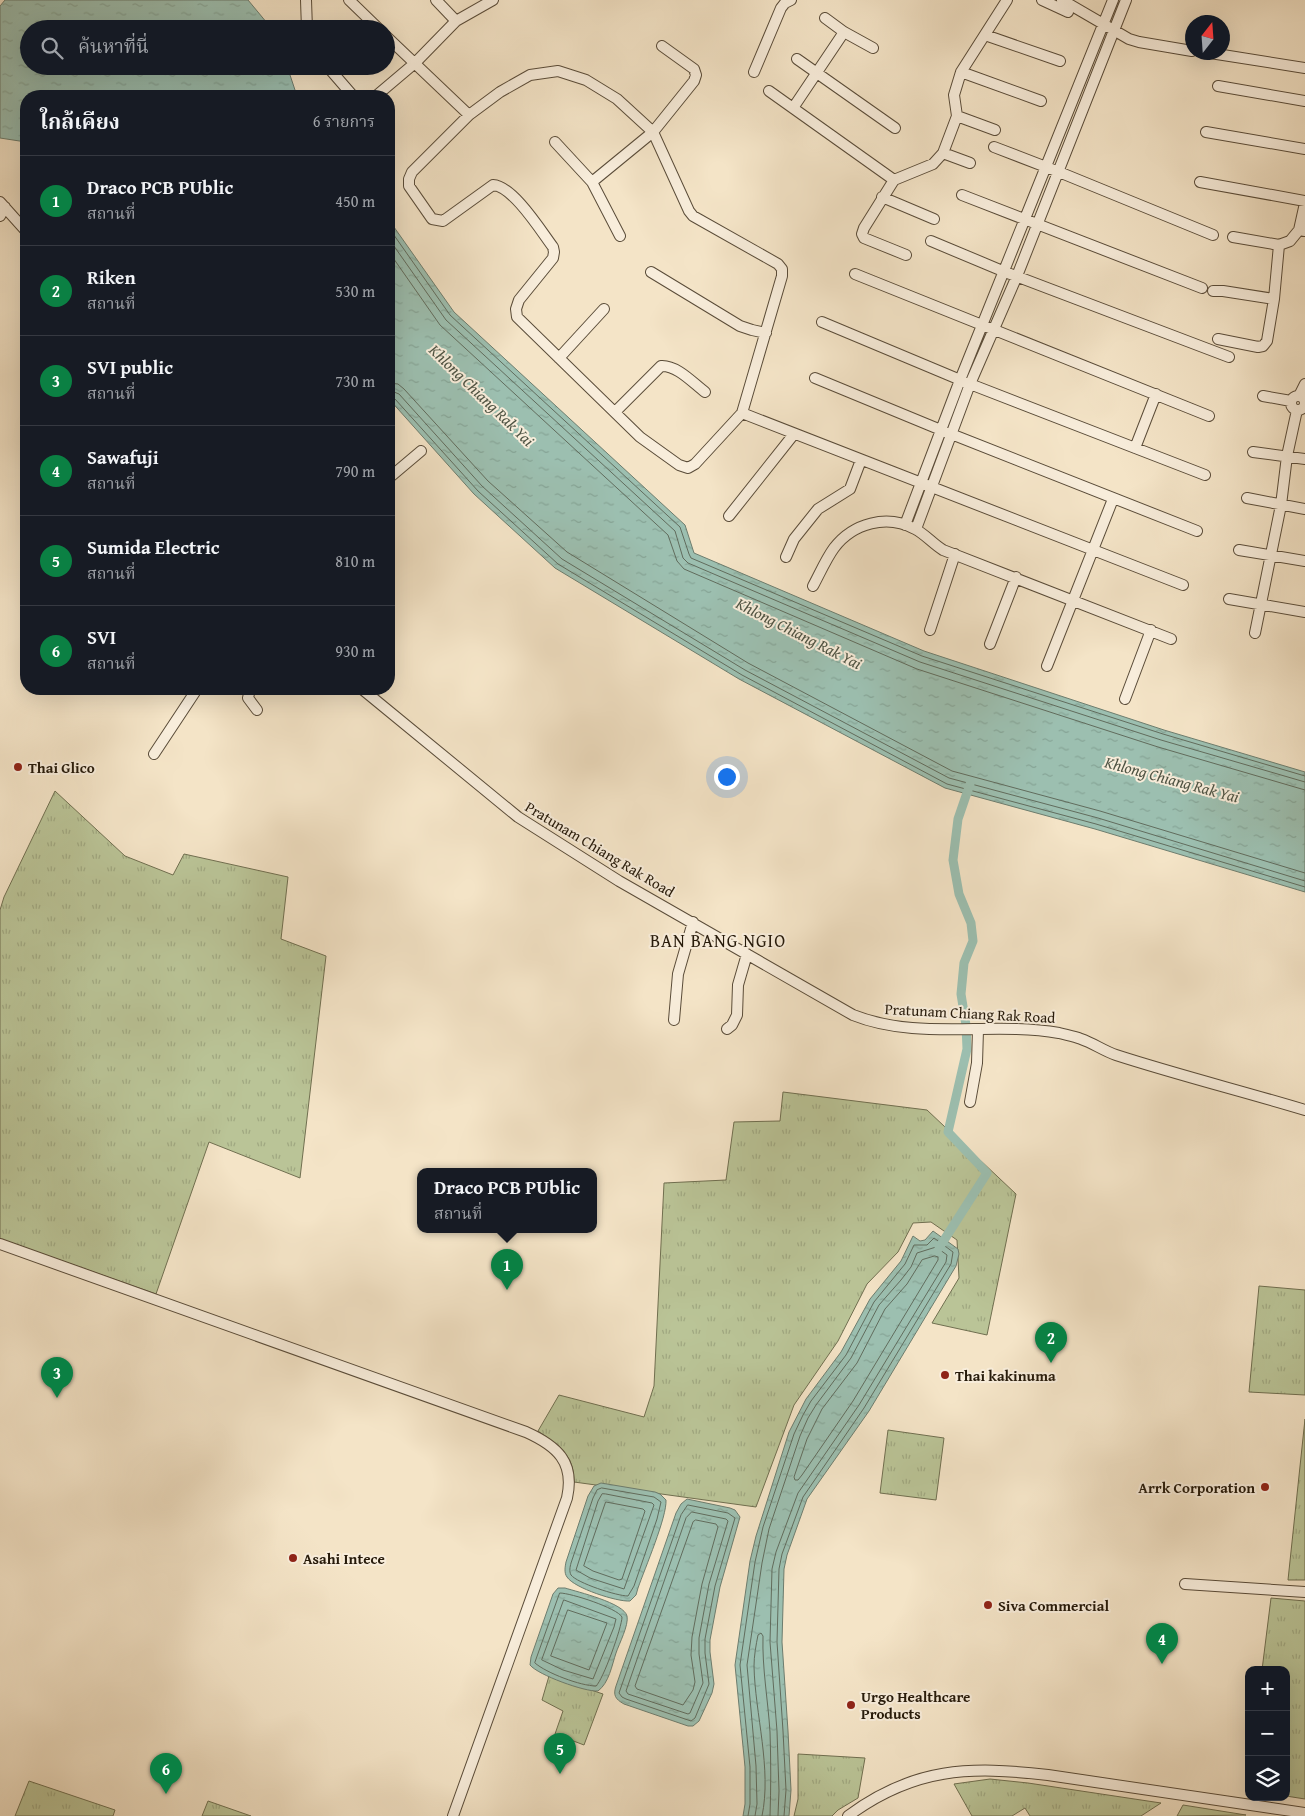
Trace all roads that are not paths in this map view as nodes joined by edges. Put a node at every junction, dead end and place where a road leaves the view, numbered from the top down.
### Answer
1 (306, 0) edge
2 (349, 0) edge
3 (436, 0) edge
4 (493, 0) edge
5 (791, 0) edge
6 (1007, 0) edge
7 (1042, 0) edge
8 (1062, 0) edge
9 (1113, 0) edge
10 (1126, 0) edge
11 (1068, 12) dead end
12 (825, 18) dead end
13 (307, 20) edge
14 (370, 20) edge
15 (456, 21) junction
16 (1104, 24) junction
17 (1114, 30) junction
18 (844, 32) junction
19 (985, 35) junction
20 (395, 44) edge
21 (662, 46) dead end
22 (873, 48) dead end
23 (1185, 50) edge
24 (1230, 56) edge
25 (797, 59) dead end
26 (1060, 61) dead end
27 (415, 63) junction
28 (1305, 68) edge
29 (754, 72) dead end
30 (961, 72) junction
31 (817, 73) junction
32 (335, 75) edge
33 (1218, 86) dead end
34 (348, 90) edge
35 (383, 90) edge
36 (769, 91) dead end
37 (1041, 101) dead end
38 (1305, 101) edge
39 (792, 108) junction
40 (469, 115) junction
41 (957, 116) junction
42 (896, 128) dead end
43 (995, 130) dead end
44 (1206, 132) dead end
45 (649, 136) junction
46 (555, 142) dead end
47 (994, 147) dead end
48 (1305, 150) edge
49 (943, 153) junction
50 (970, 163) dead end
51 (1046, 167) junction
52 (1058, 172) junction
53 (894, 180) junction
54 (592, 182) junction
55 (1200, 182) dead end
56 (962, 195) dead end
57 (882, 197) junction
58 (1305, 202) edge
59 (2, 208) edge
60 (934, 219) dead end
61 (1026, 220) junction
62 (20, 224) edge
63 (1037, 224) junction
64 (1302, 230) edge
65 (1213, 235) dead end
66 (620, 236) dead end
67 (1234, 237) dead end
68 (931, 240) dead end
69 (1279, 245) junction
70 (906, 255) dead end
71 (651, 272) dead end
72 (1005, 272) junction
73 (855, 274) dead end
74 (1016, 276) junction
75 (1202, 288) dead end
76 (1213, 291) dead end
77 (1274, 299) junction
78 (604, 309) dead end
79 (822, 322) dead end
80 (982, 326) junction
81 (994, 330) junction
82 (766, 333) junction
83 (1218, 338) dead end
84 (1229, 357) dead end
85 (559, 358) junction
86 (815, 378) dead end
87 (960, 380) junction
88 (970, 384) junction
89 (1305, 384) edge
90 (705, 392) dead end
91 (1156, 394) junction
92 (1263, 396) dead end
93 (1299, 404) edge
94 (615, 412) junction
95 (742, 413) junction
96 (1210, 416) dead end
97 (941, 430) junction
98 (790, 432) junction
99 (952, 434) junction
100 (1135, 448) junction
101 (422, 451) dead end
102 (1253, 452) dead end
103 (1287, 456) junction
104 (1305, 459) edge
105 (861, 460) junction
106 (395, 473) edge
107 (1205, 475) dead end
108 (921, 483) junction
109 (932, 487) junction
110 (1247, 498) dead end
111 (1113, 499) junction
112 (1281, 504) junction
113 (1305, 509) edge
114 (729, 516) dead end
115 (905, 525) junction
116 (916, 529) junction
117 (1197, 532) dead end
118 (1093, 549) junction
119 (1239, 550) dead end
120 (955, 554) junction
121 (1271, 556) junction
122 (786, 557) dead end
123 (1305, 561) edge
124 (1016, 577) junction
125 (1184, 585) dead end
126 (814, 586) dead end
127 (1073, 599) junction
128 (1229, 599) dead end
129 (1262, 603) junction
130 (1305, 612) edge
131 (930, 630) dead end
132 (1151, 630) junction
133 (1255, 633) dead end
134 (1171, 639) dead end
135 (990, 644) dead end
136 (1047, 666) dead end
137 (193, 695) edge
138 (249, 695) edge
139 (369, 695) edge
140 (1125, 699) dead end
141 (257, 710) dead end
142 (154, 754) dead end
143 (694, 922) junction
144 (747, 954) junction
145 (674, 1020) dead end
146 (727, 1029) dead end
147 (976, 1030) junction
148 (970, 1102) dead end
149 (1305, 1110) edge
150 (0, 1244) edge
151 (1185, 1584) dead end
152 (1305, 1592) edge
153 (1305, 1813) edge
154 (453, 1816) edge
155 (848, 1816) edge

1 - 13 street
2 - 14 street
3 - 15 street
4 - 15 street
5 - 29 street
6 - 19 street
7 - 11 street
8 - 16 street
9 - 16 street
10 - 17 street
12 - 18 street
15 - 27 street
16 - 17 street
16 - 51 street
17 - 23 street
17 - 52 street
18 - 22 street
18 - 31 street
19 - 26 street
19 - 30 street
20 - 27 street
21 - 45 street
24 - 28 street
25 - 31 street
27 - 35 street
27 - 40 street
30 - 37 street
30 - 41 street
31 - 39 street
31 - 42 street
32 - 34 street
33 - 38 street
36 - 39 street
39 - 53 street
40 - 45 street
40 - 85 street
41 - 43 street
41 - 49 street
44 - 48 street
45 - 54 street
45 - 82 street
46 - 54 street
47 - 51 street
49 - 50 street
49 - 53 street
51 - 52 street
51 - 61 street
52 - 63 street
52 - 65 street
53 - 57 street
54 - 66 street
55 - 58 street
56 - 61 street
57 - 60 street
57 - 70 street
58 - 64 street
59 - 62 street
61 - 63 street
61 - 72 street
63 - 74 street
63 - 75 street
64 - 69 street
67 - 69 street
68 - 72 street
69 - 77 street
71 - 82 street
72 - 74 street
72 - 80 street
73 - 80 street
74 - 81 street
74 - 84 street
76 - 77 street
77 - 83 street
78 - 85 street
79 - 87 street
80 - 81 street
80 - 87 street
81 - 88 street
81 - 91 street
82 - 95 street
85 - 94 street
86 - 97 street
87 - 88 street
87 - 97 street
88 - 99 street
88 - 100 street
89 - 93 street
90 - 94 street
91 - 96 street
91 - 100 street
92 - 93 street
93 - 103 street
94 - 95 street
95 - 98 street
97 - 99 street
97 - 108 street
98 - 105 street
98 - 114 street
99 - 109 street
99 - 111 street
100 - 107 street
101 - 106 street
102 - 103 street
103 - 104 street
103 - 112 street
105 - 108 street
105 - 122 street
108 - 109 street
108 - 115 street
109 - 116 street
109 - 118 street
110 - 112 street
111 - 117 street
111 - 118 street
112 - 113 street
112 - 121 street
115 - 116 street
115 - 126 street
116 - 120 street
118 - 125 street
118 - 127 street
119 - 121 street
120 - 124 street
120 - 131 street
121 - 123 street
121 - 129 street
124 - 127 street
124 - 135 street
127 - 132 street
127 - 136 street
128 - 129 street
129 - 130 street
129 - 133 street
132 - 134 street
132 - 140 street
137 - 142 street
138 - 141 street
139 - 143 street, Pratunam Chiang Rak Road
143 - 144 street, Pratunam Chiang Rak Road
143 - 145 street
144 - 146 street
144 - 147 street, Pratunam Chiang Rak Road
147 - 148 street
147 - 149 street, Pratunam Chiang Rak Road
150 - 154 street
151 - 152 street
153 - 155 street

